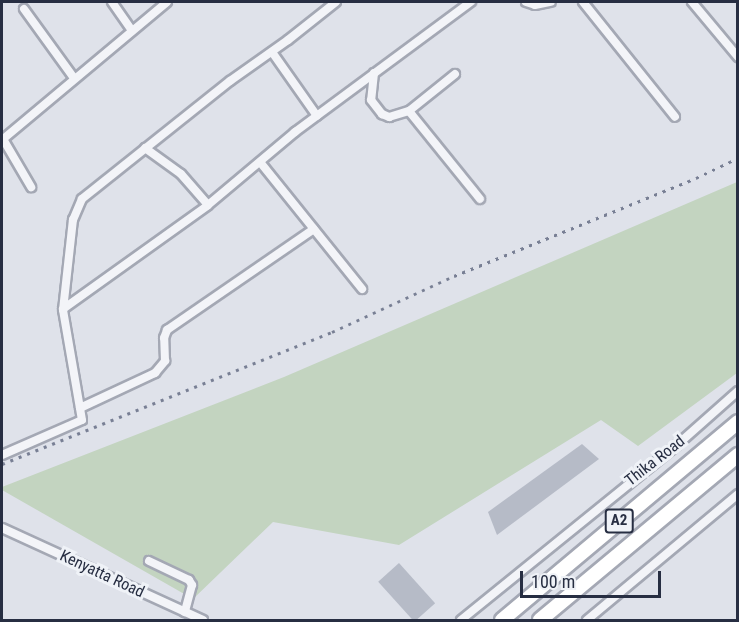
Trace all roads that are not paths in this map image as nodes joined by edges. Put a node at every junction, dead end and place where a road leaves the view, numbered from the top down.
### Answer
1 (112, 2) edge
2 (167, 2) edge
3 (336, 2) edge
4 (471, 2) edge
5 (526, 2) edge
6 (551, 2) edge
7 (583, 2) edge
8 (692, 2) edge
9 (24, 9) dead end
10 (132, 31) junction
11 (272, 52) junction
12 (738, 57) edge
13 (374, 73) junction
14 (455, 74) dead end
15 (74, 78) junction
16 (409, 111) junction
17 (317, 116) junction
18 (675, 117) dead end
19 (2, 140) edge
20 (145, 148) junction
21 (260, 162) junction
22 (32, 187) dead end
23 (480, 199) dead end
24 (208, 205) junction
25 (314, 229) junction
26 (362, 289) dead end
27 (63, 309) junction
28 (738, 392) edge
29 (81, 408) junction
30 (738, 422) edge
31 (2, 455) edge
32 (738, 456) edge
33 (738, 494) edge
34 (3, 530) edge
35 (149, 561) dead end
36 (185, 612) junction
37 (203, 621) edge
38 (461, 621) edge
39 (502, 621) edge
40 (540, 621) edge
41 (587, 621) edge

1 - 10 street
2 - 10 street
3 - 11 street
4 - 13 street
5 - 6 street
7 - 18 street
8 - 12 street
9 - 15 street
10 - 15 street
11 - 17 street
11 - 20 street
13 - 16 street
13 - 17 street
14 - 16 street
15 - 19 street
16 - 23 street
17 - 21 street
19 - 22 street
20 - 24 street
20 - 27 street
21 - 24 street
21 - 25 street
24 - 27 street
25 - 26 street
25 - 29 street
27 - 29 street
28 - 38 street, Thika Road
29 - 31 street
30 - 39 highway, Thika Road / A2
32 - 40 highway, A2
33 - 41 street
34 - 36 street, Kenyatta Road
35 - 36 street
36 - 37 street, Kenyatta Road

